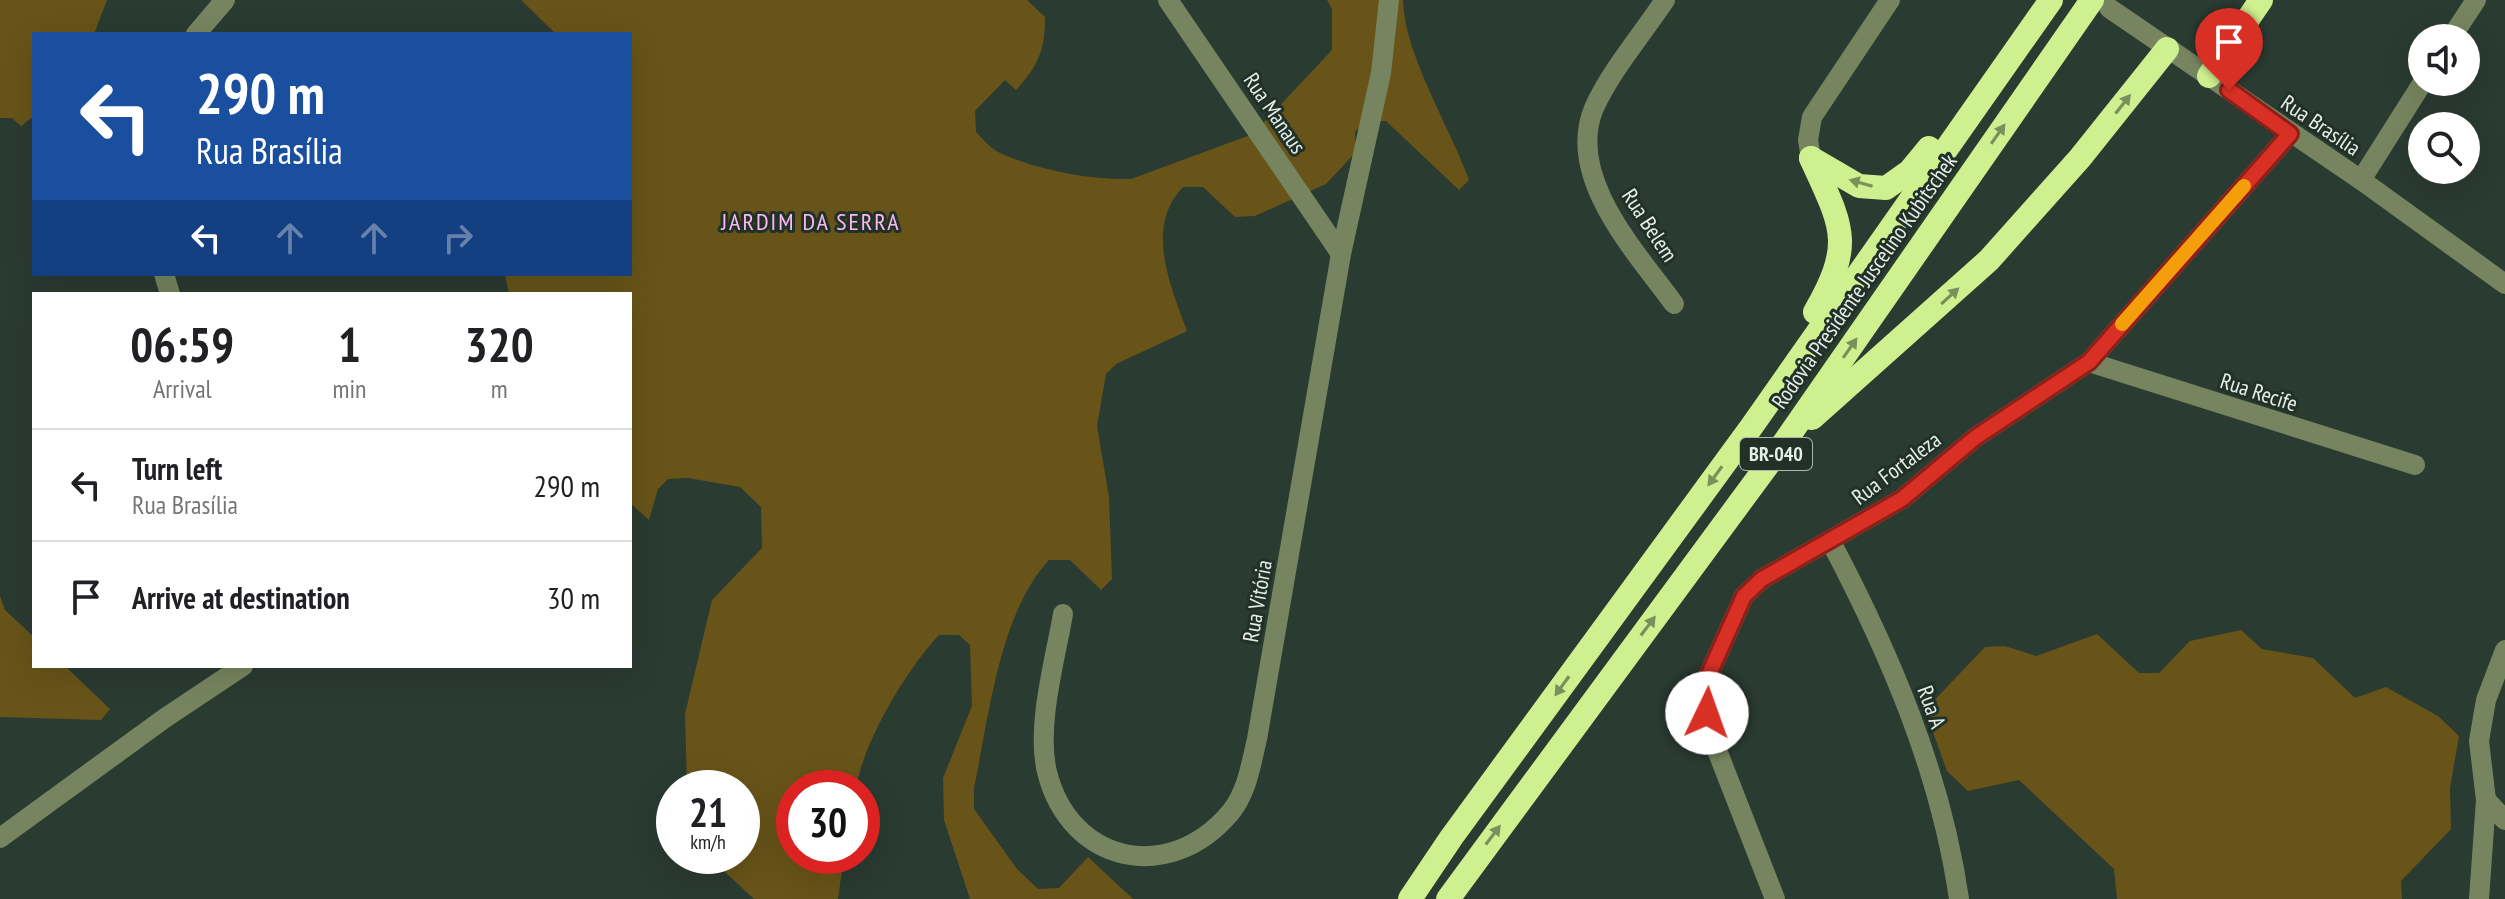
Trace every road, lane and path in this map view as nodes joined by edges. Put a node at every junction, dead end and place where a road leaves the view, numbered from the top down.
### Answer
1 (225, 0) edge
2 (1168, 0) edge
3 (1389, 0) edge
4 (1665, 0) edge
5 (1890, 0) edge
6 (2261, 0) edge
7 (2476, 0) edge
8 (2050, 1) edge
9 (2100, 4) edge
10 (2460, 24) edge
11 (198, 32) edge
12 (2167, 49) junction
13 (2209, 76) junction
14 (2414, 96) edge
15 (2290, 134) junction
16 (1811, 158) junction
17 (2361, 180) junction
18 (1341, 254) junction
19 (2505, 284) edge
20 (1674, 304) dead end
21 (2089, 362) junction
22 (1752, 426) junction
23 (1786, 440) junction
24 (2415, 465) dead end
25 (1831, 542) junction
26 (1063, 614) dead end
27 (2505, 650) edge
28 (240, 668) edge
29 (2486, 800) junction
30 (2505, 820) edge
31 (0, 838) edge
32 (1410, 899) edge
33 (1448, 899) edge
34 (1775, 899) edge
35 (1959, 899) edge
36 (2479, 899) edge

1 - 11 street
2 - 18 street, Rua Manaus
3 - 18 street, Rua Vitória
4 - 20 street, Rua Belem
5 - 16 street
6 - 13 highway
7 - 10 street
8 -> 16 highway
8 - 22 highway, Rodovia Presidente Juscelino Kubitschek / BR-040
9 - 12 street, Rua Brasília
23 -> 9 highway, Rodovia Presidente Juscelino Kubitschek / BR-040
12 - 13 street, Rua Brasília
23 -> 12 highway
13 - 15 street, Rua Brasília
14 - 17 street
15 - 17 street, Rua Brasília
15 - 21 street, Rua Fortaleza
16 - 22 highway
17 - 19 street, Rua Brasília
18 - 26 street, Rua Vitória
21 - 24 street, Rua Recife
21 - 25 street, Rua Fortaleza
22 -> 32 highway, Rodovia Presidente Juscelino Kubitschek / BR-040
33 -> 23 highway, Rodovia Presidente Juscelino Kubitschek / BR-040
25 - 34 street, Rua Fortaleza
25 - 35 street, Rua A
27 - 29 street
28 - 31 street
29 - 30 street
29 - 36 street

